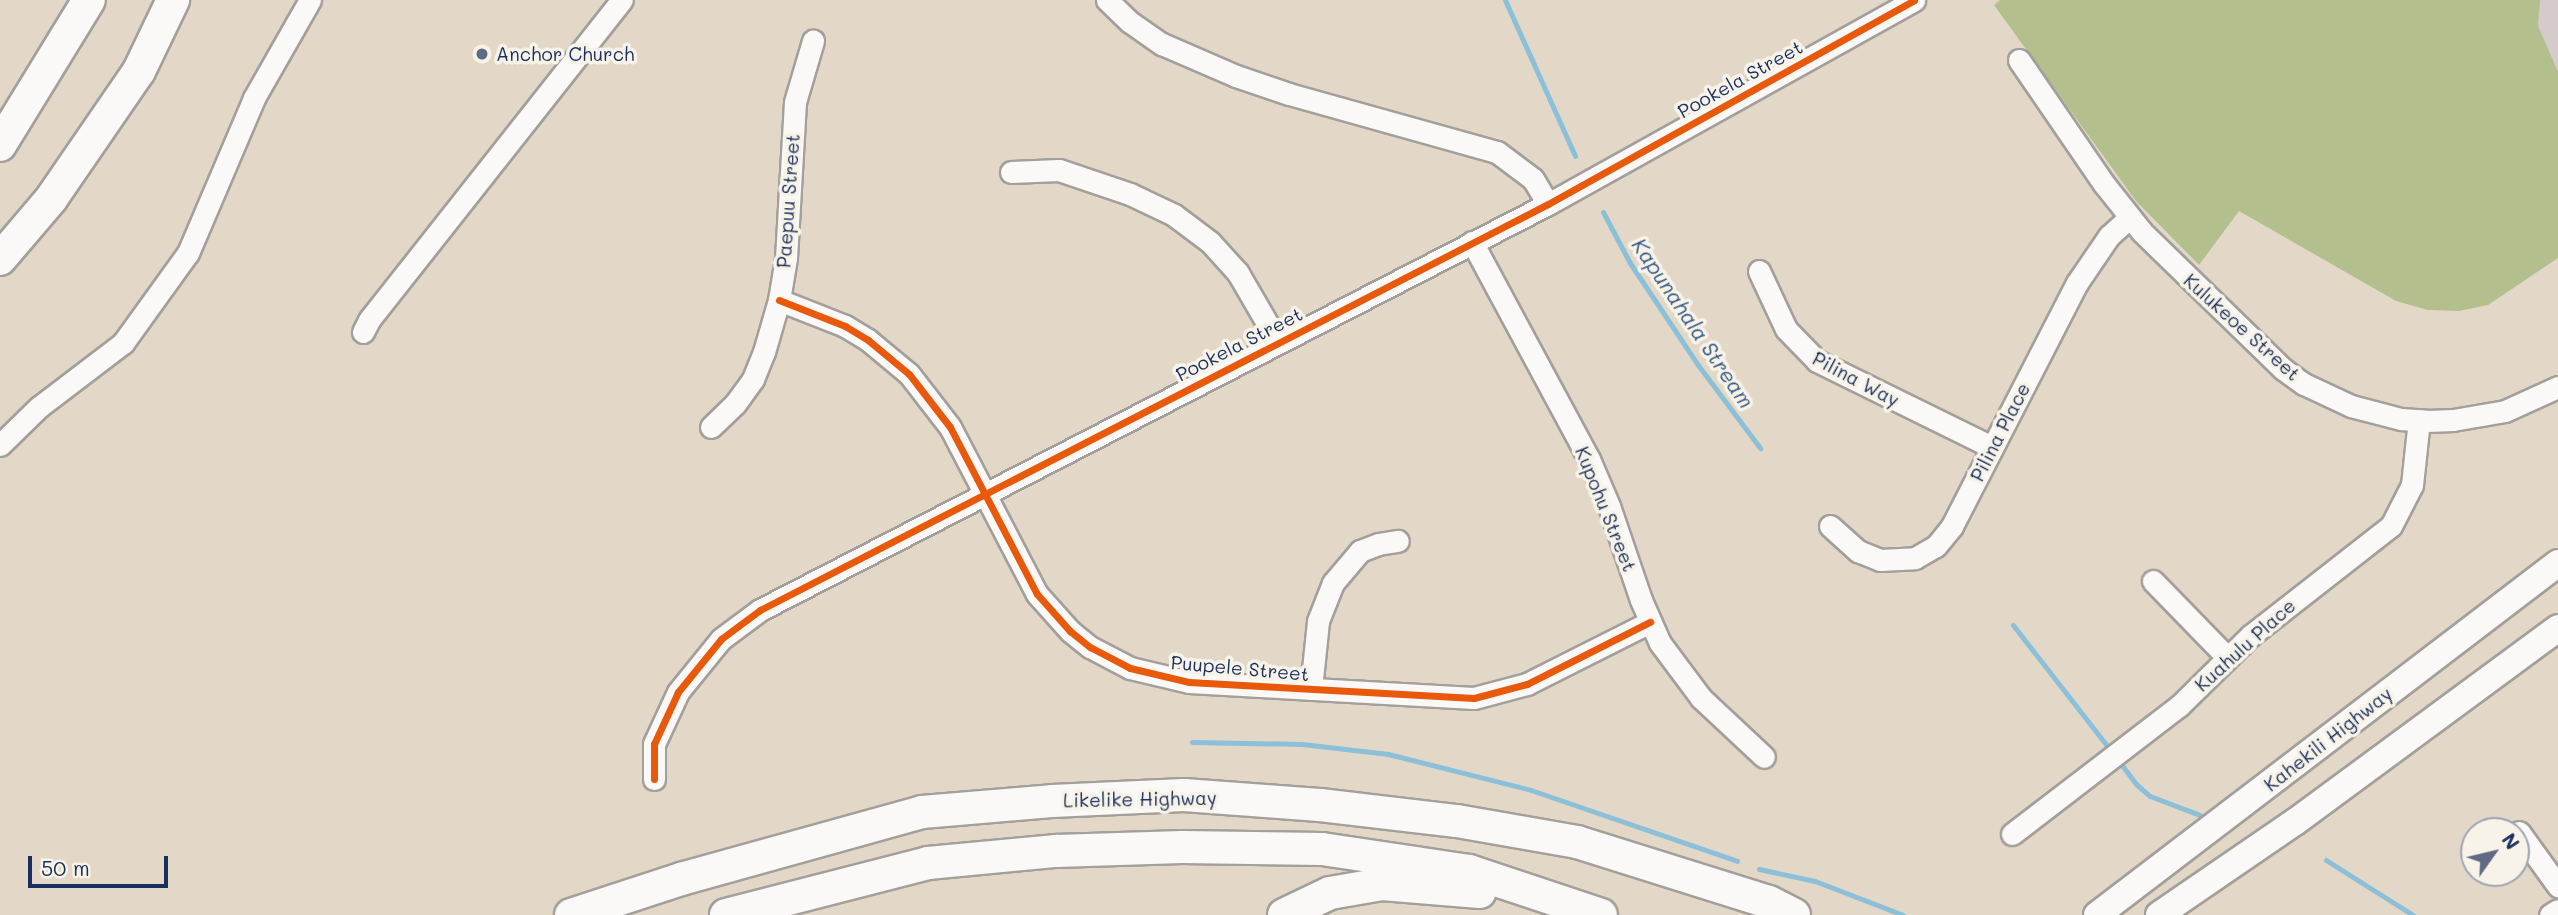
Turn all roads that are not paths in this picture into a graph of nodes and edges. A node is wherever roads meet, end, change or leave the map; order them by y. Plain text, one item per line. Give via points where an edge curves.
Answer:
1 (89, 0) edge
2 (173, 0) edge
3 (310, 0) edge
4 (622, 0) edge
5 (1107, 0) edge
6 (1914, 0) edge
7 (813, 41) dead end
8 (2018, 60) dead end
9 (0, 145) edge
10 (1011, 172) dead end
11 (51, 199) junction
12 (1548, 204) junction
13 (2130, 217) junction
14 (1472, 242) junction
15 (0, 259) edge
16 (1759, 271) dead end
17 (0, 272) edge
18 (779, 300) junction
19 (363, 332) dead end
20 (1278, 342) junction
21 (2558, 387) edge
22 (2419, 420) junction
23 (711, 427) dead end
24 (0, 444) edge
25 (1992, 447) junction
26 (984, 494) junction
27 (1830, 527) dead end
28 (1398, 541) dead end
29 (2558, 563) edge
30 (2153, 581) dead end
31 (1650, 622) junction
32 (2558, 628) edge
33 (2228, 658) junction
34 (1311, 689) junction
35 (1764, 757) dead end
36 (654, 779) dead end
37 (2012, 834) dead end
38 (2530, 848) edge
39 (2558, 886) edge
40 (1550, 899) junction
41 (2558, 910) edge
42 (571, 915) edge
43 (726, 915) edge
44 (1284, 915) edge
45 (1601, 915) edge
46 (1794, 915) edge
47 (2096, 915) edge
48 (2159, 915) edge
49 (2550, 915) edge

1 - 9 highway
2 - 11 highway via 139,71
3 - 24 street via 254,98 188,253 123,343 39,407
4 - 19 street
5 - 12 street via 1162,44 1236,76 1497,152 1533,179
6 - 12 street, Pookela Street
7 - 18 street, Paepuu Street via 795,102 786,258
8 - 13 street, Kulukeoe Street
10 - 20 street via 1059,170 1130,194 1174,215 1210,242 1238,272
11 - 15 highway
11 - 17 highway
12 - 14 street, Pookela Street
13 - 22 street, Kulukeoe Street via 2162,254 2293,376 2351,406
13 - 25 street, Pilina Place via 2109,236 2077,282
14 - 20 street, Pookela Street
14 - 31 street, Kupohu Street via 1589,459
16 - 25 street, Pilina Way via 1786,329 1817,361
18 - 23 street, Paepuu Street via 753,379
18 - 26 street, Puupele Street via 845,326 908,374 944,418
20 - 26 street, Pookela Street
21 - 22 street, Kulukeoe Street via 2505,411 2453,420
22 - 33 street, Kuahulu Place via 2412,485 2391,526
25 - 27 street, Pilina Place via 1952,526 1926,553 1903,561 1880,560 1849,545
26 - 34 street, Puupele Street via 1037,594 1052,614 1090,647 1130,668 1169,679
26 - 36 street, Pookela Street via 771,604 721,639 690,673 667,711 654,744
28 - 34 street via 1360,551 1333,583 1318,621
29 - 47 main road, Kahekili Highway
30 - 33 street
31 - 34 street, Puupele Street via 1528,684 1491,696 1458,699
31 - 35 street, Kupohu Street via 1686,681
32 - 48 main road via 2295,822
33 - 37 street, Kuahulu Place via 2179,706
38 - 39 street
40 - 43 highway via 1469,871 1322,849 1182,847 1056,851 928,863
40 - 44 highway via 1382,884 1330,893
40 - 45 highway
41 - 49 street
42 - 46 highway, Likelike Highway via 694,875 922,812 1184,795 1320,804 1577,842 1769,902

